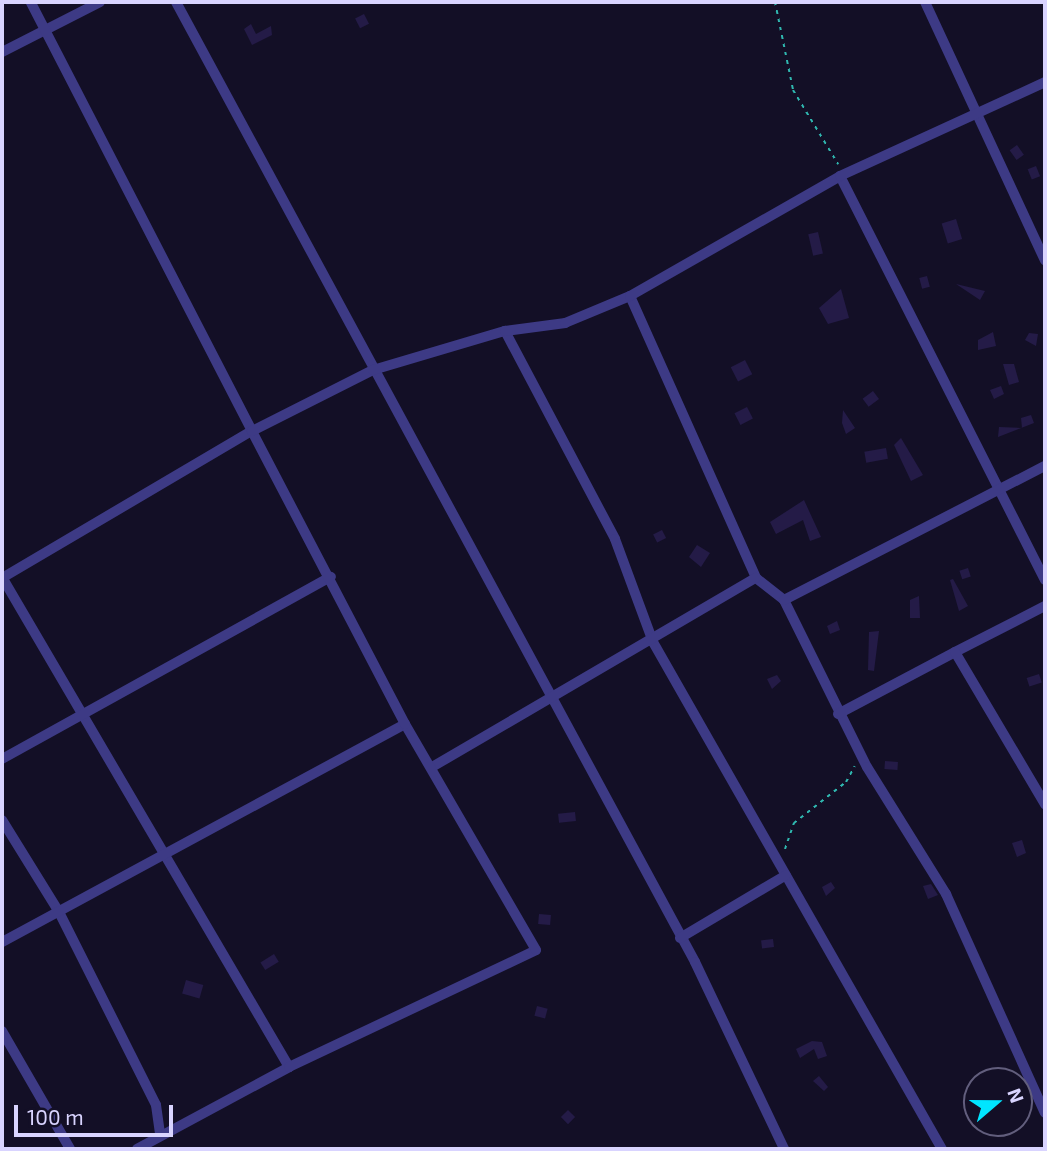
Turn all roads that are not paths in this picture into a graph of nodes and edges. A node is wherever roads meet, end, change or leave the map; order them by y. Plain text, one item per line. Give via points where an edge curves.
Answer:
1 (31, 2) edge
2 (100, 2) edge
3 (176, 2) edge
4 (925, 2) edge
5 (46, 30) junction
6 (2, 52) edge
7 (1045, 82) edge
8 (972, 112) junction
9 (840, 176) junction
10 (1045, 261) edge
11 (630, 296) junction
12 (505, 331) junction
13 (373, 370) junction
14 (252, 431) junction
15 (1045, 466) edge
16 (999, 490) junction
17 (2, 578) edge
18 (331, 578) junction
19 (756, 578) junction
20 (1045, 580) edge
21 (784, 600) junction
22 (1045, 606) edge
23 (653, 642) junction
24 (955, 652) junction
25 (548, 697) junction
26 (838, 714) junction
27 (82, 715) junction
28 (405, 723) junction
29 (2, 758) edge
30 (432, 767) junction
31 (1045, 804) edge
32 (2, 820) edge
33 (164, 853) junction
34 (786, 875) junction
35 (59, 912) junction
36 (680, 938) junction
37 (2, 942) edge
38 (2, 1031) edge
39 (289, 1067) junction
40 (1045, 1113) edge
41 (160, 1135) junction
42 (70, 1149) edge
43 (137, 1149) edge
44 (784, 1149) edge
45 (942, 1149) edge

1 - 5 street
2 - 5 street
3 - 13 street
4 - 8 street
5 - 6 street
5 - 14 street
7 - 8 street
8 - 9 street
8 - 10 street
9 - 11 street
9 - 16 street
11 - 12 street via 565,323
11 - 19 street
12 - 13 street
12 - 23 street via 615,540
13 - 14 street
13 - 25 street
14 - 17 street
14 - 18 street
15 - 16 street
16 - 20 street
16 - 21 street
17 - 27 street
18 - 27 street
18 - 28 street
19 - 21 street
19 - 23 street
21 - 26 street
22 - 24 street
23 - 25 street
23 - 34 street
24 - 26 street
24 - 31 street
25 - 30 street
25 - 36 street
26 - 40 street via 946,894
27 - 29 street
27 - 33 street
28 - 30 street
28 - 33 street
30 - 39 street via 536,950
32 - 35 street
33 - 35 street
33 - 39 street
34 - 36 street
34 - 45 street
35 - 37 street
35 - 41 street via 156,1105
36 - 44 street
38 - 42 street
39 - 41 street
41 - 43 street

